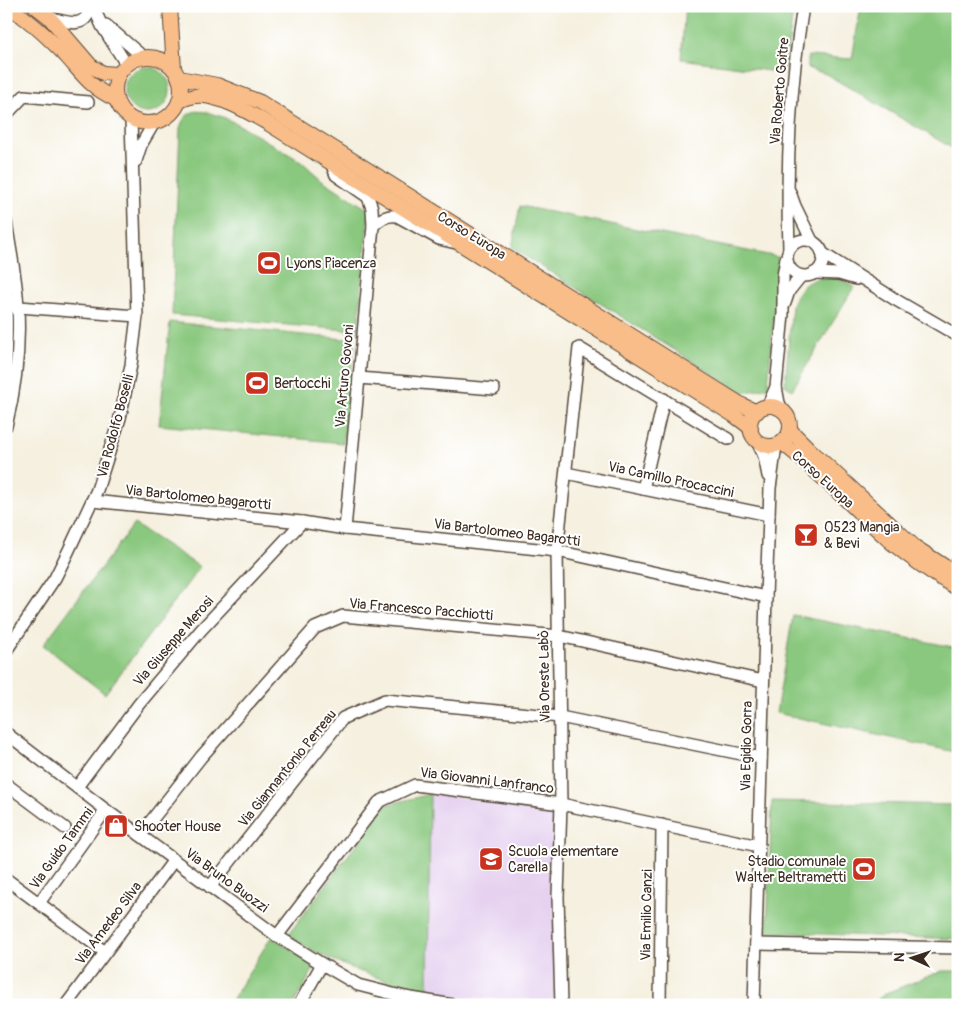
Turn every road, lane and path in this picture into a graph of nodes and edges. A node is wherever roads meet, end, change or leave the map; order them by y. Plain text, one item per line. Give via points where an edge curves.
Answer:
1 (7, 6) edge
2 (35, 6) edge
3 (803, 6) edge
4 (170, 7) edge
5 (94, 10) edge
6 (49, 17) junction
7 (148, 57) junction
8 (122, 69) junction
9 (176, 73) junction
10 (115, 99) junction
11 (179, 101) junction
12 (88, 102) dead end
13 (6, 114) edge
14 (130, 119) junction
15 (154, 123) junction
16 (331, 163) junction
17 (133, 177) junction
18 (787, 178) junction
19 (6, 222) edge
20 (373, 226) junction
21 (812, 241) junction
22 (458, 243) junction
23 (822, 252) junction
24 (788, 254) junction
25 (814, 274) junction
26 (800, 276) junction
27 (868, 283) junction
28 (12, 307) edge
29 (782, 314) junction
30 (137, 316) junction
31 (958, 336) edge
32 (359, 378) junction
33 (776, 387) junction
34 (494, 389) dead end
35 (664, 399) junction
36 (9, 406) edge
37 (762, 409) junction
38 (783, 411) junction
39 (6, 426) edge
40 (790, 430) junction
41 (754, 435) junction
42 (728, 439) dead end
43 (779, 444) junction
44 (566, 473) junction
45 (770, 488) junction
46 (643, 489) junction
47 (92, 501) junction
48 (769, 515) junction
49 (302, 522) junction
50 (345, 529) junction
51 (558, 551) junction
52 (956, 569) edge
53 (958, 589) edge
54 (766, 598) junction
55 (11, 635) edge
56 (559, 636) junction
57 (6, 651) edge
58 (763, 680) junction
59 (560, 716) junction
60 (6, 733) edge
61 (761, 758) junction
62 (6, 784) edge
63 (77, 787) junction
64 (561, 804) junction
65 (106, 810) junction
66 (662, 825) junction
67 (65, 828) dead end
68 (140, 835) junction
69 (760, 846) junction
70 (174, 860) junction
71 (6, 879) edge
72 (210, 887) junction
73 (39, 904) junction
74 (277, 936) junction
75 (756, 944) junction
76 (958, 948) edge
77 (105, 952) junction
78 (322, 964) junction
79 (66, 1005) edge
80 (299, 1005) edge
81 (453, 1005) edge
82 (561, 1005) edge
83 (660, 1005) edge
84 (754, 1005) edge

1 - 10 main road via 46,35 90,84
2 - 6 main road
3 - 18 street, Via Roberto Goitre via 793,80
4 - 7 main road via 167,36 161,49
4 - 9 main road
5 - 6 street via 77,23
5 - 7 street via 118,36
5 - 8 street
6 - 8 main road via 91,66 103,73
7 - 8 main road
7 - 9 main road via 162,59
8 - 10 main road via 114,90
9 - 11 main road via 181,86
9 - 37 main road, Corso Europa via 260,102 742,405
10 - 14 main road
11 - 15 main road, Via Rodolfo Boselli via 169,115
11 - 16 main road, Corso Europa via 203,96 232,105
12 - 13 street via 24,96
14 - 15 main road
14 - 17 street, Via Rodolfo Boselli
15 - 17 street, Via Rodolfo Boselli via 140,145
16 - 20 street, Via Arturo Govoni via 336,175 368,197
16 - 22 main road, Corso Europa
17 - 30 street, Via Rodolfo Boselli
18 - 21 street, Via Roberto Goitre via 795,206
18 - 24 street, Via Roberto Goitre
19 - 28 street
20 - 22 street via 387,216 397,216 439,240
20 - 32 street, Via Arturo Govoni
21 - 23 street
21 - 24 street via 797,242
22 - 41 main road, Corso Europa via 735,416
23 - 25 street via 822,264
23 - 27 street
24 - 26 street via 790,270
24 - 29 street, Via Roberto Goitre via 783,276
25 - 26 street
25 - 27 street via 839,274
26 - 29 street, Via Roberto Goitre via 789,291
27 - 31 street
28 - 30 street
28 - 36 street via 18,352 14,394
29 - 33 street, Via Roberto Goitre
30 - 47 street, Via Rodolfo Boselli via 120,418
32 - 34 street
32 - 50 street, Via Arturo Govoni
33 - 37 street, Via Roberto Goitre
33 - 38 street, Via Roberto Goitre
35 - 42 street
35 - 44 street, Via Oreste Labò via 579,348
35 - 46 street
36 - 39 street
37 - 38 main road, Corso Europa via 775,407
37 - 41 main road via 753,416
38 - 40 main road, Corso Europa via 789,419
40 - 43 main road, Corso Europa
40 - 52 main road, Corso Europa via 916,547
41 - 43 main road, Corso Europa via 766,446
41 - 45 street, Via Egidio Gorra via 766,464
43 - 45 street, Via Egidio Gorra
43 - 53 main road, Corso Europa via 801,458 894,544
44 - 46 street, Via Camillo Procaccini
44 - 51 street, Via Oreste Labò
45 - 48 street, Via Egidio Gorra
46 - 48 street, Via Camillo Procaccini
47 - 49 street, Via Bartolomeo bagarotti
47 - 55 street, Via Rodolfo Boselli via 55,578
48 - 54 street, Via Egidio Gorra
49 - 50 street, Via Bartolomeo Bagarotti
49 - 63 street, Via Giuseppe Merosi via 201,630 139,704
50 - 51 street, Via Bartolomeo Bagarotti
51 - 54 street, Via Bartolomeo Bagarotti
51 - 56 street, Via Oreste Labò
54 - 58 street, Via Egidio Gorra
55 - 57 street, Via Rodolfo Boselli
56 - 58 street, Via Francesco Pacchiotti
56 - 59 street, Via Oreste Labò
56 - 68 street, Via Francesco Pacchiotti via 343,616 315,628 200,757
58 - 61 street, Via Egidio Gorra
59 - 61 street, Via Giannantonio Perreau
59 - 64 street, Via Oreste Labò
59 - 72 street, Via Giannantonio Perreau via 385,700 343,718
60 - 63 street, Via Bruno Buozzi
61 - 69 street, Via Egidio Gorra
62 - 67 street
63 - 65 street, Via Bruno Buozzi
64 - 66 street, Via Giovanni Lanfranco
64 - 74 street, Via Giovanni Lanfranco via 415,785 379,802
64 - 82 street, Via Oreste Labò via 558,897
65 - 68 street, Via Bruno Buozzi
65 - 73 street, Via Guido Tammi
66 - 69 street, Via Giovanni Lanfranco
66 - 83 street, Via Emilio Canzi
68 - 70 street, Via Bruno Buozzi
69 - 75 street, Via Egidio Gorra
70 - 72 street, Via Bruno Buozzi
70 - 77 street, Via Amedeo Silva
71 - 73 street
72 - 74 street, Via Bruno Buozzi
73 - 77 street
74 - 78 street, Via Bruno Buozzi
75 - 76 street
75 - 84 street, Via Egidio Gorra
77 - 79 street, Via Amedeo Silva
78 - 80 street
78 - 81 street, Via Bruno Buozzi via 358,985

